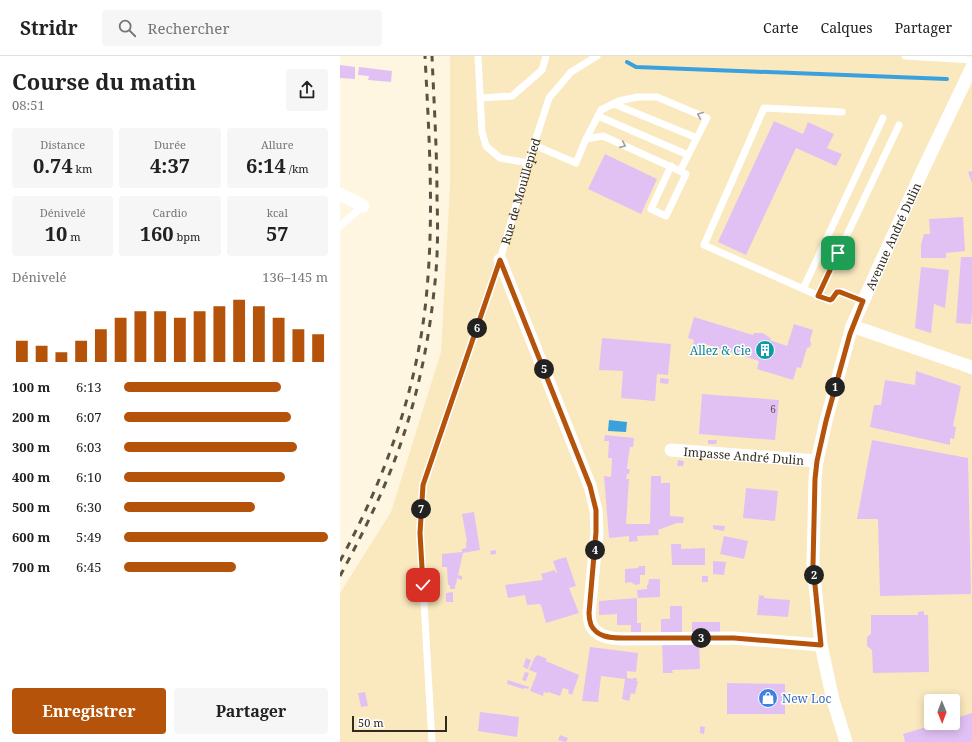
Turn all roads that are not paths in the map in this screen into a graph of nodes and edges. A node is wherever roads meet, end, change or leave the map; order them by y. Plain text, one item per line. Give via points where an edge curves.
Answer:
1 (478, 56) edge
2 (546, 56) edge
3 (597, 56) edge
4 (905, 56) edge
5 (972, 60) edge
6 (970, 71) edge
7 (480, 98) junction
8 (614, 104) junction
9 (842, 112) dead end
10 (598, 116) junction
11 (884, 118) dead end
12 (898, 125) dead end
13 (697, 138) junction
14 (586, 139) junction
15 (534, 145) junction
16 (688, 155) junction
17 (528, 163) junction
18 (671, 166) junction
19 (680, 171) junction
20 (340, 194) edge
21 (363, 206) joint
22 (340, 226) edge
23 (500, 260) junction
24 (803, 289) junction
25 (818, 296) junction
26 (863, 301) junction
27 (852, 326) junction
28 (972, 368) edge
29 (671, 450) dead end
30 (817, 461) junction
31 (821, 645) junction
32 (432, 742) edge
33 (846, 742) edge

1 - 7 lane
2 - 7 lane via 542,70 512,96
3 - 15 lane, Rue de Mouillepied via 571,72 549,98
4 - 5 lane
6 - 26 street, Avenue André Dulin
7 - 17 lane via 482,132 486,146 500,158
8 - 10 lane via 601,110
8 - 13 lane
13 -> 8 lane via 707,118 657,97 637,97
9 - 24 lane via 764,108 704,244
10 - 14 lane
10 - 16 lane
11 - 24 lane
12 - 25 lane
13 - 16 lane
14 - 15 lane via 576,163
14 -> 18 lane via 603,136
15 - 17 lane, Rue de Mouillepied
16 - 19 lane
17 - 23 lane, Rue de Mouillepied
18 - 19 lane
18 - 19 lane via 651,209 666,216 686,174
20 - 21 street
21 - 22 lane
23 - 31 street, Rue de Mouillepied via 590,486 596,510 589,613 591,625 598,633 608,638 734,638
23 - 32 lane via 423,485 420,533
24 - 25 lane
25 - 26 lane via 830,300 840,292
26 - 27 street, Avenue André Dulin
27 - 28 street
27 - 30 street, Avenue André Dulin
29 - 30 street, Impasse André Dulin
30 - 31 street, Avenue André Dulin via 813,565
31 - 33 street, Avenue André Dulin via 833,700

